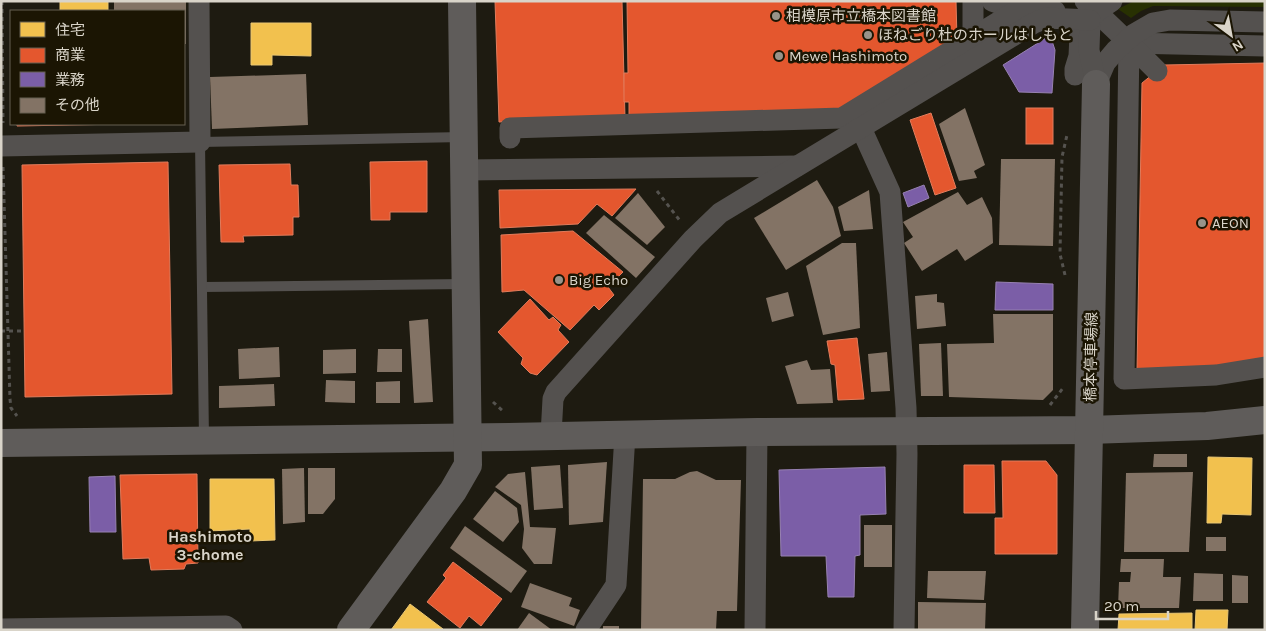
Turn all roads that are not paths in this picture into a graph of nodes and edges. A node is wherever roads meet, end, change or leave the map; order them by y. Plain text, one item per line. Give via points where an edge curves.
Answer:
1 (199, 1) edge
2 (462, 1) edge
3 (973, 1) edge
4 (992, 1) edge
5 (1092, 8) edge
6 (1018, 10) junction
7 (1265, 22) edge
8 (973, 37) junction
9 (1129, 43) junction
10 (1265, 46) edge
11 (1157, 71) dead end
12 (1104, 77) junction
13 (861, 128) junction
14 (465, 137) junction
15 (510, 138) dead end
16 (200, 142) junction
17 (2, 146) edge
18 (798, 166) junction
19 (465, 170) junction
20 (467, 284) junction
21 (202, 287) junction
22 (1265, 367) edge
23 (1265, 420) edge
24 (1089, 430) junction
25 (757, 432) junction
26 (906, 432) junction
27 (625, 434) junction
28 (551, 435) junction
29 (469, 436) junction
30 (204, 440) junction
31 (1, 443) edge
32 (1, 629) edge
33 (232, 630) edge
34 (351, 630) edge
35 (586, 630) edge
36 (755, 630) edge
37 (904, 630) edge
38 (1086, 630) edge

1 - 16 street
2 - 14 street
3 - 8 street
4 - 6 street
5 - 6 street
5 - 9 street
5 - 12 street via 1089,50
5 - 13 street via 1041,19
6 - 8 street
7 - 12 street via 1170,20 1153,23 1116,50 1105,63
8 - 15 street via 842,118 510,128
9 - 10 street via 1190,52
9 - 11 street
9 - 12 street
12 - 22 street via 1120,214 1119,287 1124,379 1136,383
12 - 24 street, 橋本停車場線
13 - 18 street
13 - 26 street via 890,192
14 - 16 lane
14 - 19 street
16 - 17 street
16 - 21 lane
18 - 19 street
18 - 28 street via 720,214 693,239 556,392 552,399
19 - 20 street
20 - 21 lane
20 - 29 street
21 - 30 lane
23 - 24 street via 1207,426
24 - 26 street
24 - 38 street, 橋本停車場線
25 - 26 street
25 - 27 street
25 - 36 street
26 - 37 street
27 - 28 street
27 - 35 street via 616,585
28 - 29 street
29 - 30 street
29 - 34 street via 468,465 454,491
30 - 31 street
32 - 33 street via 226,626

